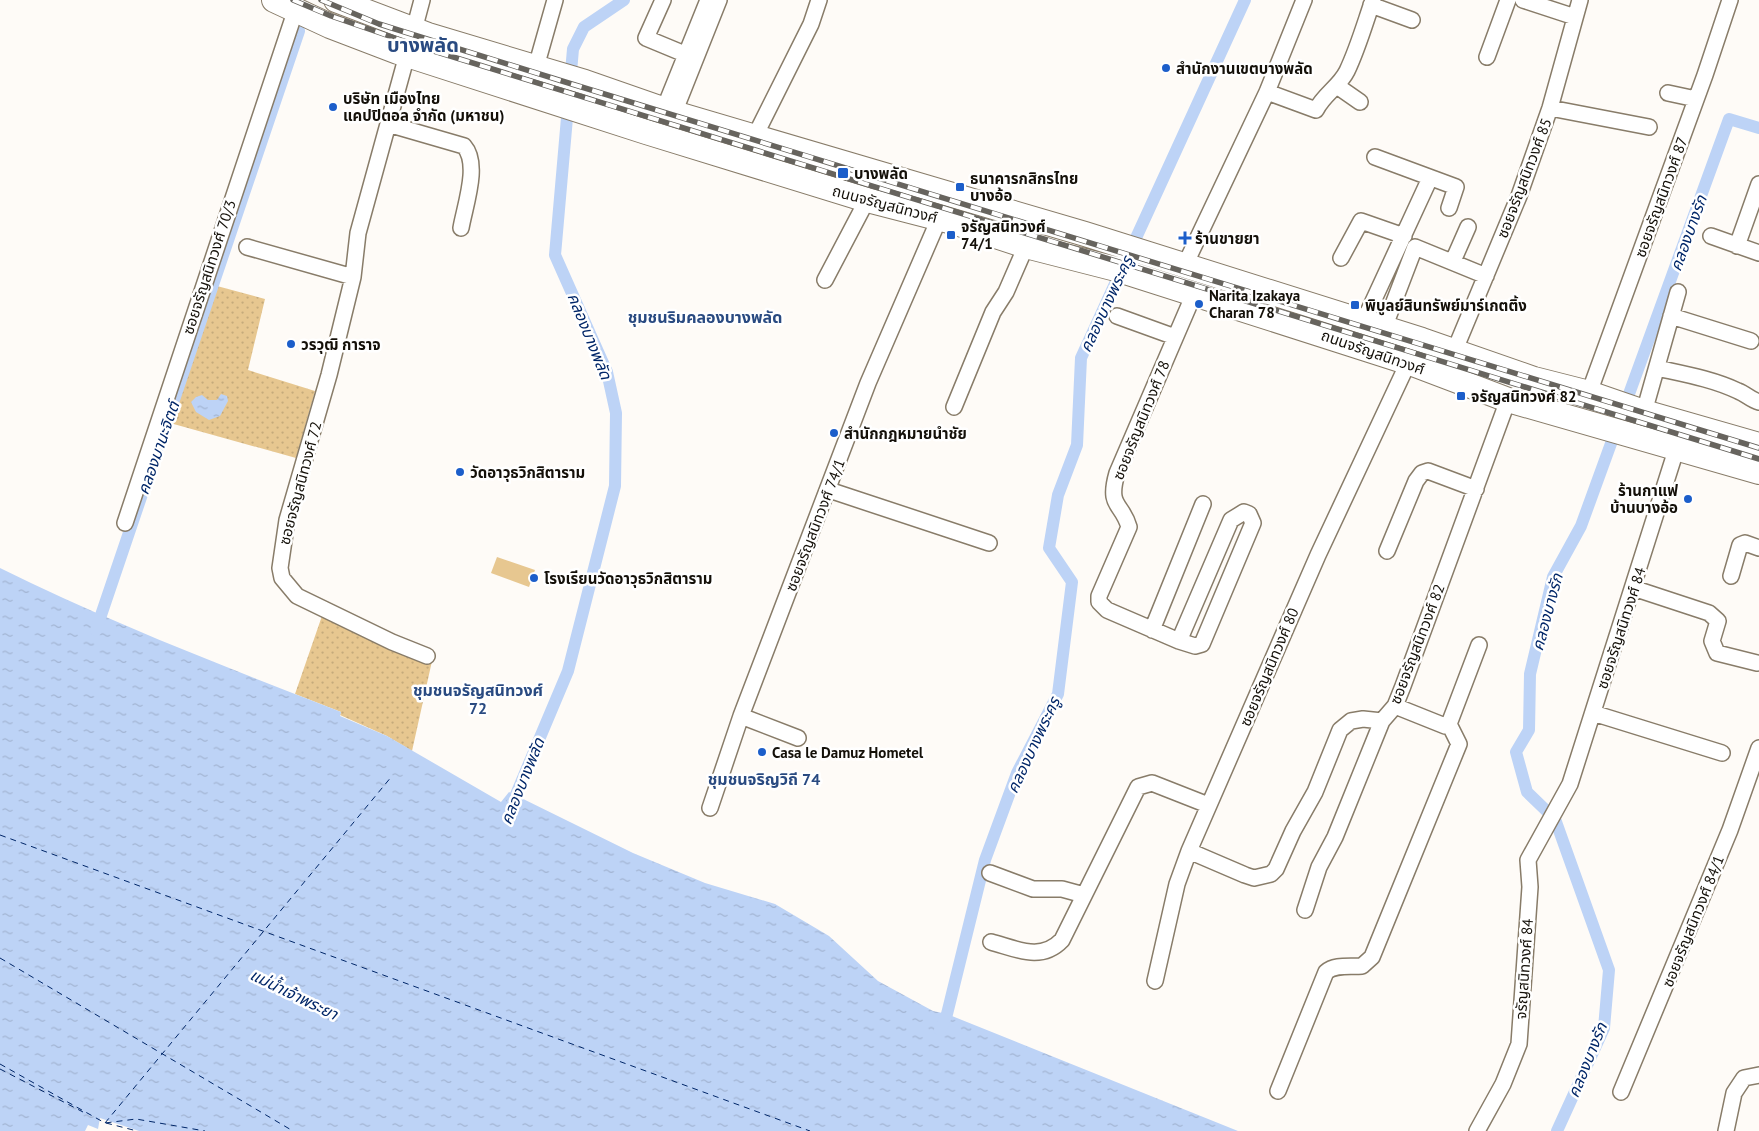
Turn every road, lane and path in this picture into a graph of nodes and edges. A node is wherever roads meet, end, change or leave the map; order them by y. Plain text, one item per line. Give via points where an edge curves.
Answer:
1 (274, 0) edge
2 (336, 0) edge
3 (422, 0) edge
4 (555, 0) edge
5 (663, 0) edge
6 (708, 0) edge
7 (719, 0) edge
8 (819, 0) edge
9 (1304, 0) edge
10 (1508, 0) edge
11 (1523, 0) edge
12 (1580, 0) edge
13 (1730, 0) edge
14 (1372, 3) edge
15 (295, 12) junction
16 (1575, 18) junction
17 (1412, 20) dead end
18 (414, 30) junction
19 (687, 54) junction
20 (411, 56) junction
21 (1487, 57) dead end
22 (547, 70) junction
23 (1337, 86) junction
24 (1267, 92) junction
25 (1668, 93) dead end
26 (1696, 99) junction
27 (1360, 102) dead end
28 (1550, 108) junction
29 (669, 111) junction
30 (392, 125) junction
31 (1649, 127) dead end
32 (754, 138) junction
33 (800, 152) junction
34 (1375, 157) dead end
35 (792, 177) junction
36 (1430, 178) junction
37 (1759, 184) edge
38 (867, 200) junction
39 (1449, 208) dead end
40 (939, 219) junction
41 (1468, 227) dead end
42 (461, 228) dead end
43 (1404, 236) junction
44 (1711, 236) dead end
45 (1026, 246) junction
46 (1738, 246) junction
47 (247, 247) dead end
48 (1759, 253) edge
49 (1341, 258) dead end
50 (1453, 261) junction
51 (1185, 265) junction
52 (1486, 276) junction
53 (353, 277) junction
54 (825, 280) dead end
55 (1678, 292) dead end
56 (1194, 294) junction
57 (1117, 316) dead end
58 (1671, 316) junction
59 (1374, 325) junction
60 (1175, 337) junction
61 (1751, 341) dead end
62 (1454, 352) junction
63 (1408, 363) junction
64 (1657, 368) junction
65 (1590, 393) junction
66 (1508, 400) junction
67 (1759, 402) edge
68 (954, 407) dead end
69 (1644, 412) junction
70 (1759, 445) edge
71 (1677, 447) junction
72 (1759, 472) edge
73 (1476, 489) junction
74 (829, 490) junction
75 (1203, 504) dead end
76 (125, 523) dead end
77 (989, 543) dead end
78 (1759, 548) edge
79 (1387, 551) dead end
80 (1731, 576) dead end
81 (1633, 588) junction
82 (1152, 630) junction
83 (1178, 641) junction
84 (1479, 645) dead end
85 (427, 656) dead end
86 (1757, 663) dead end
87 (1395, 706) junction
88 (1593, 713) junction
89 (741, 716) junction
90 (1382, 722) junction
91 (1449, 724) junction
92 (798, 738) dead end
93 (1759, 748) edge
94 (1722, 753) dead end
95 (1208, 805) junction
96 (1558, 806) joint
97 (710, 808) dead end
98 (1189, 851) junction
99 (990, 873) dead end
100 (1084, 895) junction
101 (1305, 910) dead end
102 (991, 942) dead end
103 (1155, 981) dead end
104 (1759, 1075) edge
105 (1278, 1091) dead end
106 (1621, 1092) dead end
107 (1477, 1131) edge
108 (1726, 1131) edge

1 - 15 main road, ถนนจรัญสนิทวงศ์
2 - 18 main road, ถนนจรัญสนิทวงศ์
3 - 18 street
4 - 22 street
5 - 19 street via 646,38
6 - 19 street
7 - 29 street
8 - 32 street via 811,24
9 - 24 street
10 - 21 street
11 - 16 street
12 - 16 street, ซอยจรัญสนิทวงศ์ 85
13 - 26 street, ซอยจรัญสนิทวงศ์ 87
14 - 17 street
14 - 23 street via 1347,71
15 - 20 main road, ถนนจรัญสนิทวงศ์
15 - 76 street, ซอยจรัญสนิทวงศ์ 70/3
16 - 28 street, ซอยจรัญสนิทวงศ์ 85
18 - 22 main road, ถนนจรัญสนิทวงศ์
19 - 29 street
20 - 30 street, ซอยจรัญสนิทวงศ์ 72
20 - 35 main road, ถนนจรัญสนิทวงศ์
22 - 29 main road, ถนนจรัญสนิทวงศ์
23 - 24 street via 1324,96 1316,110
23 - 27 street
24 - 51 street
25 - 26 street
26 - 65 street, ซอยจรัญสนิทวงศ์ 87
28 - 31 street
28 - 52 street, ซอยจรัญสนิทวงศ์ 85
29 - 32 main road, ถนนจรัญสนิทวงศ์
30 - 42 street via 464,146 469,152 472,170
30 - 53 street, ซอยจรัญสนิทวงศ์ 72 via 358,233
32 - 33 main road, ถนนจรัญสนิทวงศ์
33 - 35 main road
33 - 51 main road, ถนนจรัญสนิทวงศ์
34 - 36 street
35 - 38 main road, ถนนจรัญสนิทวงศ์
36 - 39 street via 1456,187
36 - 43 street
37 - 46 street
38 - 40 main road, ถนนจรัญสนิทวงศ์
38 - 54 street
40 - 45 main road, ถนนจรัญสนิทวงศ์
40 - 74 street, ซอยจรัญสนิทวงศ์ 74/1 via 881,352
41 - 50 street
43 - 49 street via 1361,221
43 - 59 street
44 - 46 street
45 - 56 main road, ถนนจรัญสนิทวงศ์
45 - 68 street via 1006,292 993,312
46 - 48 street
47 - 53 street
50 - 52 street
50 - 59 street via 1415,247
51 - 59 main road, ถนนจรัญสนิทวงศ์
52 - 62 street, ซอยจรัญสนิทวงศ์ 85
53 - 85 street, ซอยจรัญสนิทวงศ์ 72 via 329,375 287,520 281,553 282,578 297,596
55 - 58 street
56 - 60 street, ซอยจรัญสนิทวงศ์ 78
56 - 63 main road, ถนนจรัญสนิทวงศ์
57 - 60 street
58 - 61 street
58 - 64 street
59 - 62 main road, ถนนจรัญสนิทวงศ์
60 - 82 street, ซอยจรัญสนิทวงศ์ 78 via 1115,481 1114,500 1129,527 1099,596 1107,610
62 - 65 main road, ถนนจรัญสนิทวงศ์ via 1534,379
63 - 66 main road, ถนนจรัญสนิทวงศ์
63 - 95 street, ซอยจรัญสนิทวงศ์ 80 via 1318,555
64 - 67 street via 1740,391
64 - 69 street
65 - 69 main road, ถนนจรัญสนิทวงศ์
66 - 71 main road, ถนนจรัญสนิทวงศ์
66 - 73 street, ซอยจรัญสนิทวงศ์ 82
69 - 70 main road, ถนนจรัญสนิทวงศ์
71 - 72 main road, ถนนจรัญสนิทวงศ์
71 - 81 street, ซอยจรัญสนิทวงศ์ 84
73 - 79 street via 1428,471 1422,473
73 - 87 street, ซอยจรัญสนิทวงศ์ 82
74 - 77 street
74 - 89 street, ซอยจรัญสนิทวงศ์ 74/1
75 - 82 street
78 - 80 street via 1745,543 1740,545
81 - 86 street via 1709,613 1718,621 1712,641 1717,653
81 - 88 street, ซอยจรัญสนิทวงศ์ 84
82 - 83 street, ซอยจรัญสนิทวงศ์ 78
83 - 83 street, ซอยจรัญสนิทวงศ์ 78 via 1195,646 1204,641 1252,523 1249,514 1244,512 1231,520
84 - 91 street
87 - 90 street, ซอยจรัญสนิทวงศ์ 82
87 - 91 street via 1437,724
88 - 94 street
88 - 96 street, ซอยจรัญสนิทวงศ์ 84 via 1570,784
89 - 92 street
89 - 97 street, ซอยจรัญสนิทวงศ์ 74/1
90 - 98 street via 1363,719 1340,730 1315,792 1271,874 1250,876
90 - 101 street, ซอยจรัญสนิทวงศ์ 82 via 1335,838 1319,867
91 - 105 street via 1459,744 1372,957 1362,966 1331,968 1326,972
93 - 106 street, ซอยจรัญสนิทวงศ์ 84/1 via 1730,830
95 - 98 street, ซอยจรัญสนิทวงศ์ 80
95 - 100 street via 1152,783 1138,787
96 - 107 street, จรัญสนิทวงศ์ 84 via 1528,860 1530,887 1520,1044
98 - 103 street, ซอยจรัญสนิทวงศ์ 80 via 1176,884
99 - 100 street via 1033,889 1062,889
100 - 102 street via 1062,940 1049,951 1034,953
104 - 108 street via 1744,1078 1734,1094

